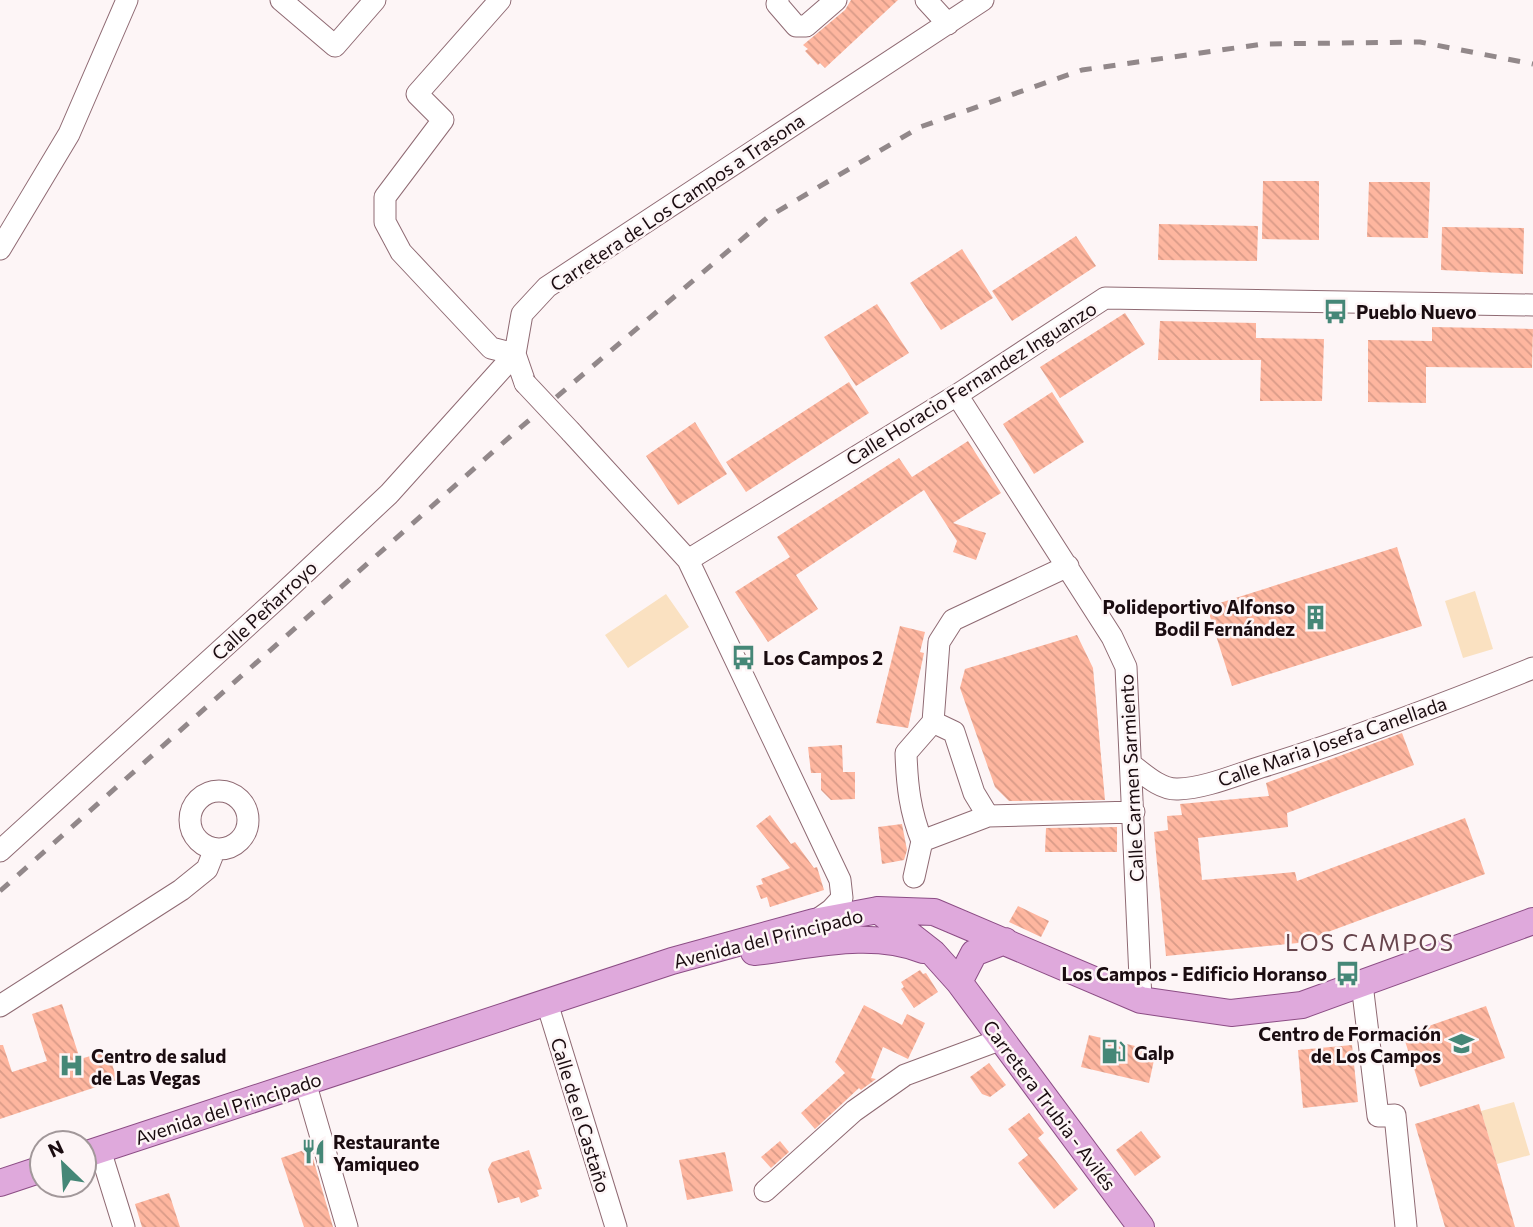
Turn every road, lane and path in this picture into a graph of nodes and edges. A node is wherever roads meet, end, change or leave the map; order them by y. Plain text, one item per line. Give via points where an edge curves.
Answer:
1 (127, 0) edge
2 (281, 0) edge
3 (375, 0) edge
4 (500, 0) edge
5 (778, 0) edge
6 (836, 0) edge
7 (926, 0) edge
8 (983, 0) edge
9 (948, 24) junction
10 (0, 249) edge
11 (1533, 305) edge
12 (514, 354) junction
13 (957, 395) junction
14 (688, 559) junction
15 (1068, 566) junction
16 (1533, 668) edge
17 (933, 722) junction
18 (1132, 765) junction
19 (1134, 812) junction
20 (988, 816) junction
21 (922, 841) junction
22 (215, 849) dead end
23 (0, 851) edge
24 (914, 877) dead end
25 (840, 880) junction
26 (878, 911) junction
27 (1533, 920) edge
28 (958, 921) junction
29 (814, 922) junction
30 (1005, 941) junction
31 (933, 953) junction
32 (672, 961) junction
33 (959, 982) junction
34 (1362, 984) junction
35 (1141, 1000) junction
36 (547, 1003) junction
37 (0, 1006) edge
38 (1002, 1039) junction
39 (305, 1082) junction
40 (98, 1151) edge
41 (98, 1167) edge
42 (28, 1174) edge
43 (0, 1183) edge
44 (765, 1191) dead end
45 (610, 1225) edge
46 (124, 1227) edge
47 (347, 1227) edge
48 (1141, 1227) edge
49 (1406, 1227) edge

1 - 10 street via 69,134
2 - 3 street via 335,46
4 - 12 street via 417,94 443,120 385,197 385,222 401,252 491,348
5 - 6 street via 796,26 806,26
7 - 9 street
8 - 9 street, Carretera de Los Campos a Trasona
9 - 12 street, Carretera de Los Campos a Trasona via 547,287 522,314
11 - 13 street, Calle Horacio Fernandez Inguanzo via 1105,298
12 - 14 street, bridge via 525,383
12 - 23 street, Calle Peñarroyo via 389,494
13 - 14 street, Calle Horacio Fernandez Inguanzo
13 - 15 street, Calle Carmen Sarmiento
14 - 25 street
15 - 17 street via 953,620 939,642
15 - 18 street, Calle Carmen Sarmiento via 1126,667
16 - 18 street, Calle Maria Josefa Canellada via 1291,758 1206,783 1177,790 1151,781
17 - 20 street via 954,732 974,793
17 - 21 street via 906,753 912,817
18 - 19 street, Calle Carmen Sarmiento
19 - 20 street
19 - 35 street, Calle Carmen Sarmiento
20 - 21 street
21 - 24 street
22 - 37 street via 207,869 181,890
25 - 26 street
25 - 29 street via 842,898
26 - 28 main road, Avenida del Principado via 934,912
26 - 29 main road, Avenida del Principado
26 - 31 main road, Carretera Trubia - Avilés
27 - 34 main road, Avenida del Principado
28 - 30 main road, Avenida del Principado
28 - 31 main road via 940,924 932,934
29 - 32 main road, Avenida del Principado
30 - 33 main road via 974,953
30 - 35 main road, Avenida del Principado
31 - 32 main road via 873,939
31 - 33 main road, Carretera Trubia - Avilés
32 - 36 main road, Avenida del Principado
33 - 38 main road, Carretera Trubia - Avilés
34 - 35 main road, Avenida del Principado via 1302,1005 1231,1013
34 - 49 street via 1378,1116 1395,1115
36 - 39 main road, Avenida del Principado
36 - 45 street, Calle de el Castaño
38 - 44 street via 905,1075 854,1111
38 - 48 main road, Carretera Trubia - Avilés
39 - 40 main road, Avenida del Principado
39 - 47 street
41 - 46 street
42 - 43 main road

